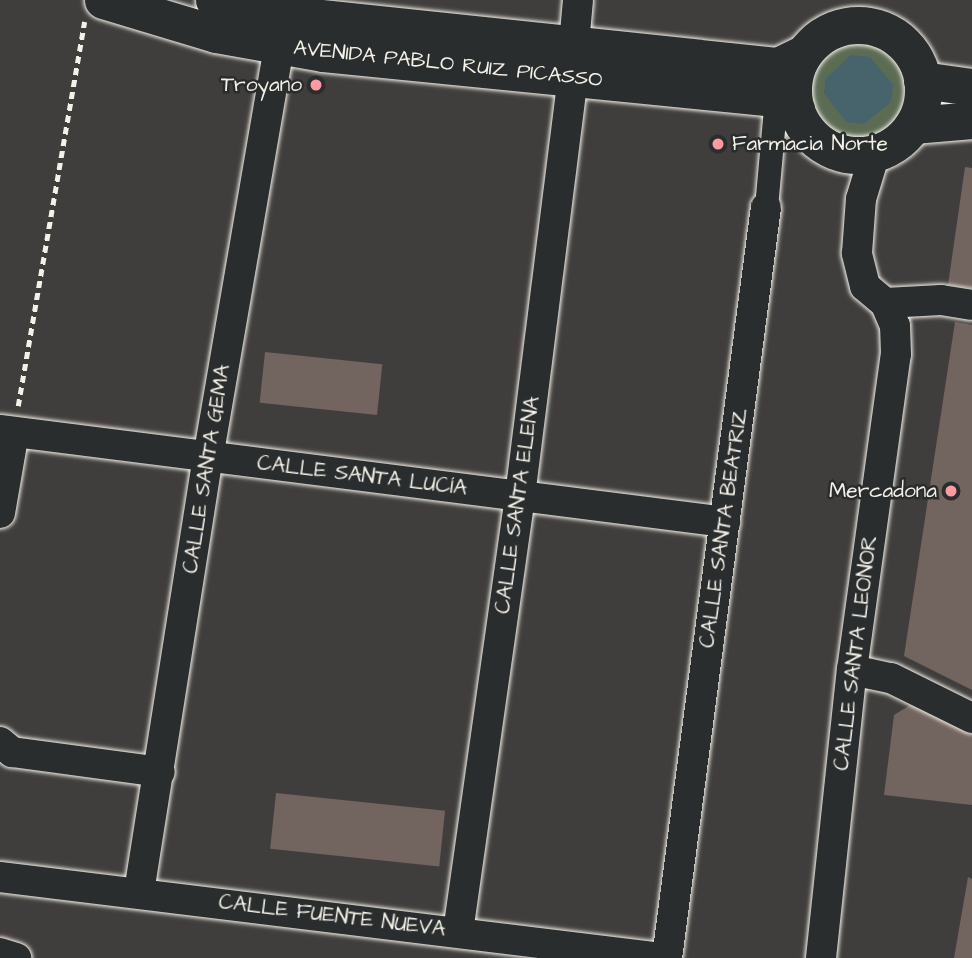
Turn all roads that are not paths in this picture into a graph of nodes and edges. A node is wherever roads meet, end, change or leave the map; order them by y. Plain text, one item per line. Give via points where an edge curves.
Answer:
1 (214, 0) edge
2 (578, 0) edge
3 (828, 0) edge
4 (94, 7) edge
5 (883, 15) edge
6 (276, 19) edge
7 (808, 48) junction
8 (574, 61) junction
9 (922, 80) junction
10 (972, 87) edge
11 (786, 104) junction
12 (972, 120) edge
13 (913, 125) junction
14 (875, 153) junction
15 (766, 207) joint
16 (885, 303) junction
17 (972, 305) edge
18 (7, 431) edge
19 (208, 458) junction
20 (520, 496) junction
21 (0, 513) edge
22 (725, 522) junction
23 (852, 670) junction
24 (972, 718) edge
25 (0, 741) edge
26 (160, 772) junction
27 (0, 877) edge
28 (139, 892) junction
29 (458, 932) junction
30 (0, 953) edge
31 (16, 958) edge
32 (665, 958) edge
33 (821, 958) edge

1 - 6 street, AVENIDA PABLO RUIZ PICASSO
2 - 8 street, CALLE SANTA ELENA
3 - 7 street
4 - 6 street, AVENIDA PABLO RUIZ PICASSO via 216,34
5 - 7 street via 841,26
5 - 9 street via 911,51
6 - 8 street, AVENIDA PABLO RUIZ PICASSO
6 - 19 street, CALLE SANTA GEMA
7 - 8 street, AVENIDA PABLO RUIZ PICASSO via 778,66
7 - 11 street
8 - 11 street, AVENIDA PABLO RUIZ PICASSO
8 - 20 street, CALLE SANTA ELENA
9 - 10 street
9 - 13 street via 922,103
11 - 14 street via 829,148 844,154
11 - 15 street, CALLE SANTA BEATRIZ
12 - 13 street
13 - 14 street via 902,138
14 - 16 street, CALLE SANTA LEONOR via 861,199 857,253 865,286
15 - 22 street, CALLE SANTA BEATRIZ
16 - 17 street via 941,300
16 - 23 street, CALLE SANTA LEONOR via 894,327 896,354
18 - 19 street, CALLE SANTA LUCÍA
18 - 21 street
19 - 20 street, CALLE SANTA LUCÍA
19 - 26 street, CALLE SANTA GEMA
20 - 22 street, CALLE SANTA LUCÍA
20 - 29 street, CALLE SANTA ELENA
22 - 32 street, CALLE SANTA BEATRIZ
23 - 24 street via 891,678
23 - 33 street, CALLE SANTA LEONOR
25 - 26 street via 12,752
26 - 28 street, CALLE SANTA GEMA
27 - 28 street, CALLE FUENTE NUEVA
28 - 29 street, CALLE FUENTE NUEVA
29 - 32 street, CALLE FUENTE NUEVA
30 - 31 street

